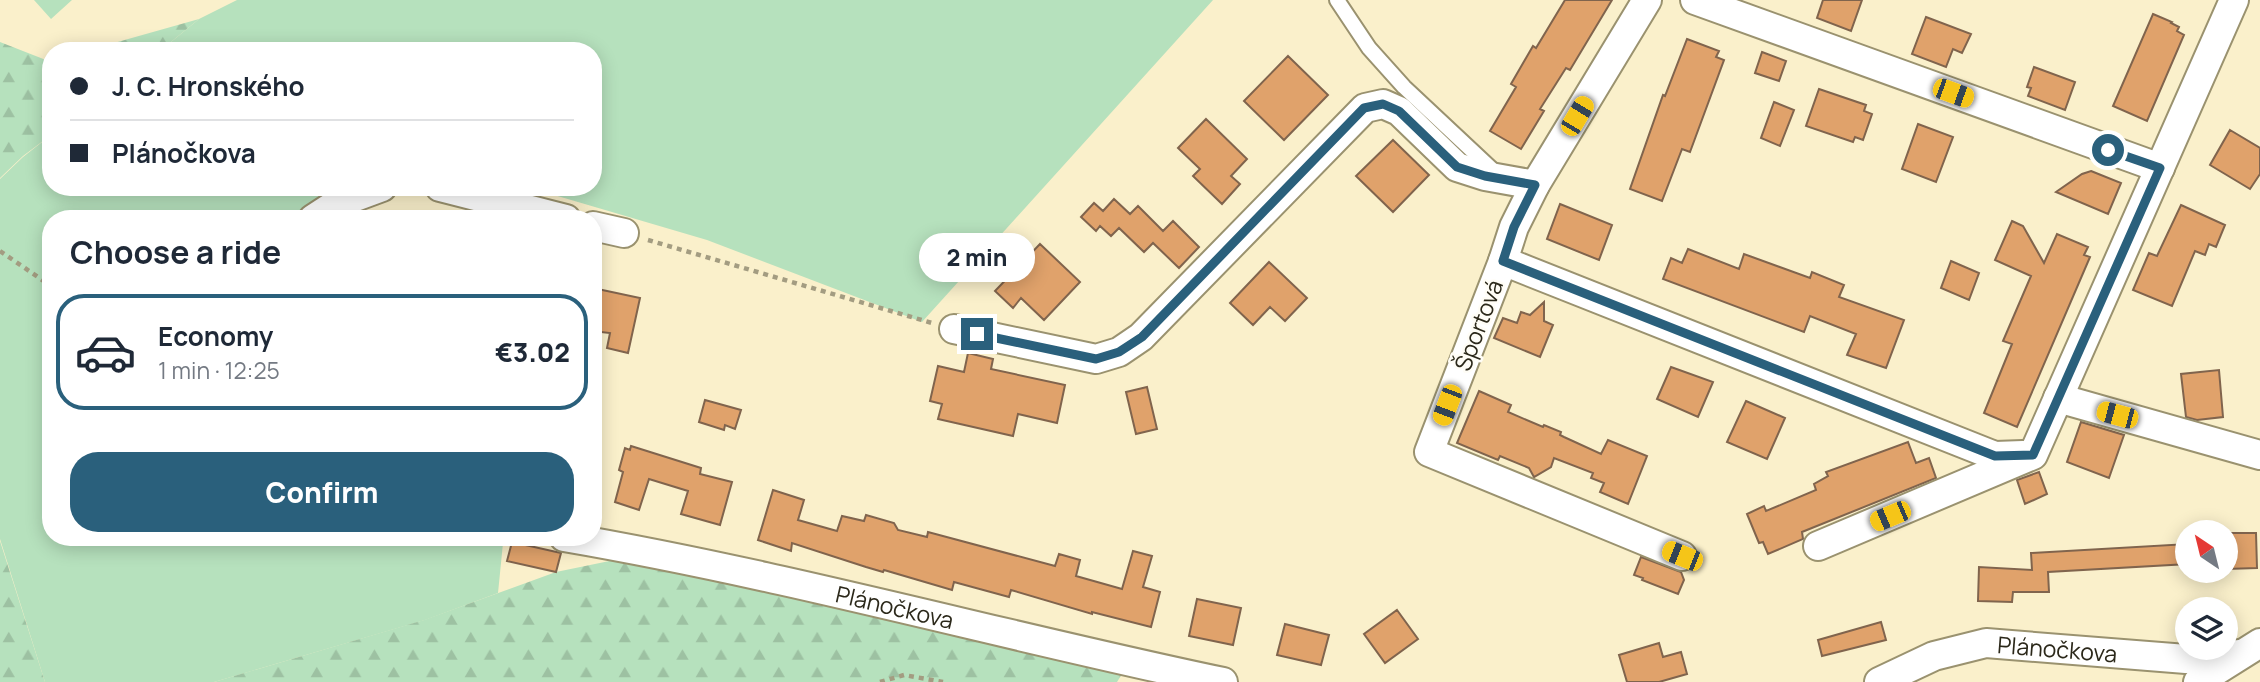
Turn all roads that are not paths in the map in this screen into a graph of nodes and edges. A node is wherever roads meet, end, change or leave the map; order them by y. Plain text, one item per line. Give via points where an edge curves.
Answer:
1 (1337, 0) edge
2 (1647, 0) edge
3 (1695, 0) edge
4 (2234, 0) edge
5 (2160, 168) junction
6 (1503, 180) junction
7 (1535, 185) junction
8 (358, 196) edge
9 (475, 196) edge
10 (327, 210) edge
11 (531, 210) edge
12 (602, 228) edge
13 (624, 233) road end
14 (1503, 261) junction
15 (954, 330) road end
16 (2058, 398) junction
17 (2033, 455) junction
18 (2260, 455) edge
19 (602, 543) edge
20 (1818, 546) dead end
21 (1682, 556) dead end
22 (2251, 648) edge
23 (1223, 682) edge
24 (1878, 682) edge
25 (2198, 682) edge

1 - 6 lane via 1404,87
2 - 7 street, Športová
3 - 5 street
4 - 5 street
5 - 16 street
6 - 7 street
6 - 15 street via 1457,167 1399,111 1383,104 1364,108 1142,337 1119,352 1096,359
7 - 14 street, Športová
8 - 10 street
9 - 11 street
12 - 13 street
14 - 17 street via 1995,456
14 - 21 street, Športová via 1429,452
16 - 17 street
16 - 18 street
17 - 20 street
19 - 23 street, Plánočkova
22 - 24 street, Plánočkova via 2186,659 1986,643 1934,656
22 - 25 street

